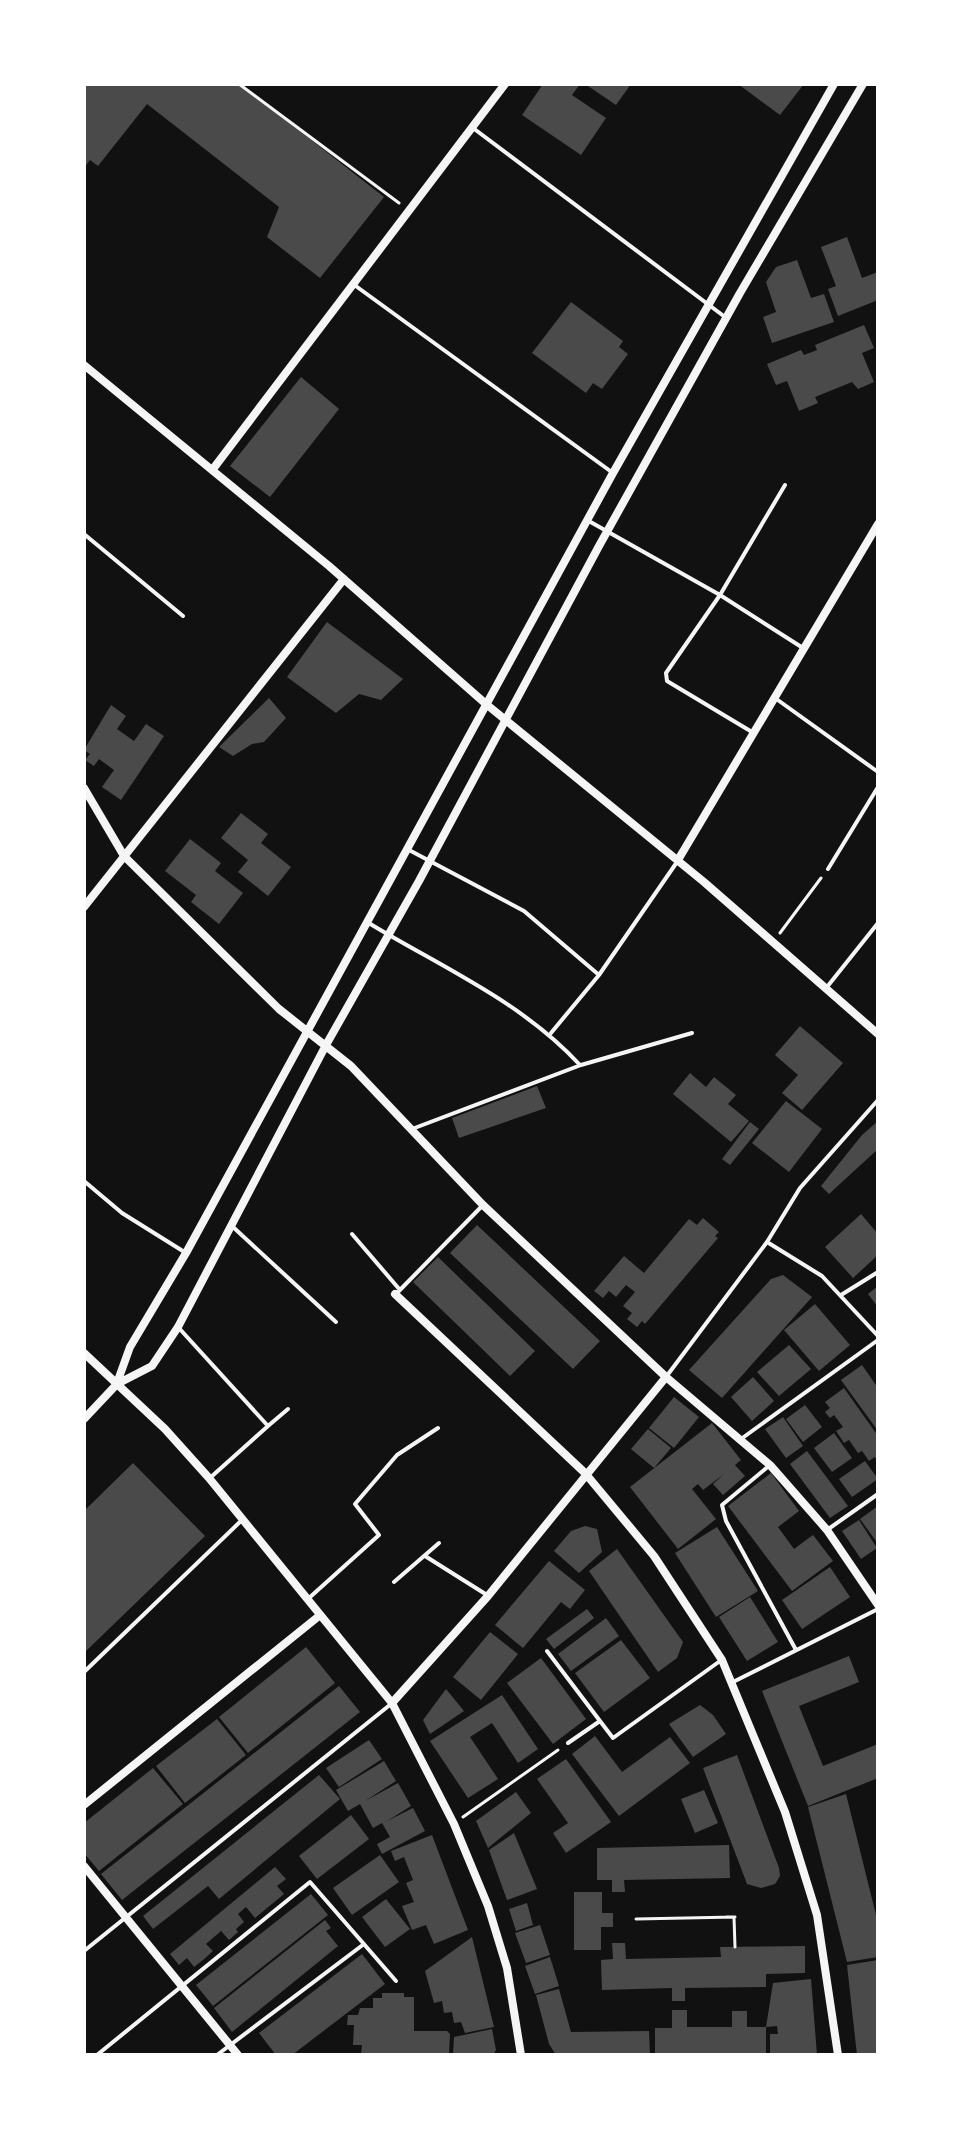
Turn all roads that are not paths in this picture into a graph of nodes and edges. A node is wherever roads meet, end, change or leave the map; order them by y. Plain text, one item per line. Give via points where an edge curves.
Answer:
1 (505, 84) edge
2 (834, 84) edge
3 (863, 84) edge
4 (471, 126) junction
5 (353, 284) junction
6 (708, 305) junction
7 (727, 318) junction
8 (84, 365) edge
9 (213, 469) junction
10 (613, 473) junction
11 (785, 485) dead end
12 (587, 520) junction
13 (878, 524) edge
14 (608, 531) junction
15 (84, 534) edge
16 (344, 579) junction
17 (720, 595) junction
18 (183, 616) dead end
19 (805, 649) junction
20 (775, 698) junction
21 (486, 704) junction
22 (505, 720) junction
23 (754, 733) junction
24 (878, 772) edge
25 (878, 787) edge
26 (84, 788) edge
27 (409, 850) junction
28 (124, 856) junction
29 (429, 860) junction
30 (678, 860) junction
31 (828, 869) road end
32 (84, 907) edge
33 (367, 922) junction
34 (878, 923) edge
35 (388, 935) junction
36 (599, 975) junction
37 (825, 989) junction
38 (308, 1032) junction
39 (551, 1033) junction
40 (692, 1033) dead end
41 (878, 1034) edge
42 (326, 1045) junction
43 (581, 1065) junction
44 (878, 1100) edge
45 (412, 1129) junction
46 (84, 1181) edge
47 (483, 1205) junction
48 (233, 1227) junction
49 (352, 1234) dead end
50 (767, 1242) junction
51 (186, 1253) junction
52 (878, 1272) edge
53 (398, 1292) junction
54 (841, 1295) junction
55 (336, 1322) dead end
56 (178, 1327) junction
57 (878, 1338) edge
58 (84, 1353) edge
59 (666, 1377) junction
60 (117, 1384) junction
61 (288, 1409) dead end
62 (84, 1419) edge
63 (268, 1426) junction
64 (438, 1428) dead end
65 (741, 1439) junction
66 (770, 1465) junction
67 (585, 1473) junction
68 (209, 1478) junction
69 (878, 1494) edge
70 (243, 1519) junction
71 (827, 1530) junction
72 (439, 1543) dead end
73 (425, 1556) junction
74 (394, 1582) dead end
75 (488, 1596) junction
76 (307, 1600) junction
77 (878, 1607) edge
78 (319, 1616) junction
79 (796, 1650) junction
80 (547, 1651) dead end
81 (722, 1660) junction
82 (84, 1672) edge
83 (733, 1682) junction
84 (392, 1703) junction
85 (600, 1721) junction
86 (568, 1743) road end
87 (84, 1805) edge
88 (84, 1866) edge
89 (125, 1917) junction
90 (364, 1944) junction
91 (84, 1951) edge
92 (396, 1981) dead end
93 (181, 1986) junction
94 (229, 2045) junction
95 (97, 2055) edge
96 (217, 2055) edge
97 (238, 2055) edge
98 (521, 2055) edge
99 (838, 2055) edge

1 - 4 street
2 - 6 street
3 - 7 street
4 - 5 street
4 - 6 lane
5 - 9 street
5 - 10 lane
6 - 7 lane
6 - 10 street
7 - 14 street
8 - 9 street
9 - 16 street
10 - 12 street
11 - 17 lane
12 - 14 lane
12 - 21 street
13 - 19 street
14 - 17 lane
14 - 22 street
15 - 18 lane
16 - 21 street
16 - 28 street
17 - 19 lane
17 - 23 lane via 666,673 667,681
19 - 20 street
20 - 23 street
20 - 24 lane
21 - 22 street
21 - 27 street
22 - 29 street
22 - 30 street
23 - 30 street
25 - 31 lane
26 - 28 street
27 - 29 lane
27 - 33 street
28 - 32 street
28 - 38 street
29 - 35 street
29 - 36 lane via 524,911
30 - 36 lane
30 - 37 street
33 - 35 lane
33 - 38 street
34 - 37 lane
35 - 39 lane
35 - 42 street
36 - 39 lane
37 - 41 street
38 - 42 street
38 - 51 street
39 - 43 lane
40 - 43 lane
42 - 45 street
42 - 48 street
43 - 45 lane
44 - 50 lane via 800,1188
45 - 47 street
46 - 51 lane via 122,1213
47 - 53 lane
47 - 59 street
48 - 55 lane
48 - 56 street
49 - 53 lane
50 - 54 lane via 822,1276
50 - 59 lane
51 - 60 street via 130,1347
52 - 54 lane
53 - 67 street
54 - 57 lane
56 - 60 street via 152,1366
56 - 63 lane
57 - 65 lane
58 - 60 street
59 - 65 street
59 - 67 street
60 - 62 street
60 - 68 street
61 - 63 lane
63 - 68 lane
64 - 76 lane via 397,1455 355,1504 379,1535
65 - 66 street
66 - 71 street
66 - 79 lane via 722,1505
67 - 75 street
67 - 81 street via 654,1556
68 - 70 street
69 - 71 lane
70 - 76 street
70 - 82 lane
71 - 77 street
72 - 73 lane
73 - 74 lane
73 - 75 lane
75 - 84 street
76 - 78 street
77 - 79 lane
78 - 84 street
78 - 87 street
79 - 83 lane
80 - 85 lane
81 - 83 street
81 - 85 lane via 613,1738
83 - 99 street via 785,1812 817,1915
84 - 89 lane
84 - 98 street via 454,1824 488,1906
85 - 86 lane
88 - 89 street
89 - 91 lane
89 - 93 street
90 - 92 lane
90 - 93 lane via 310,1882
90 - 94 lane
93 - 94 street
93 - 95 lane
94 - 96 lane
94 - 97 street

